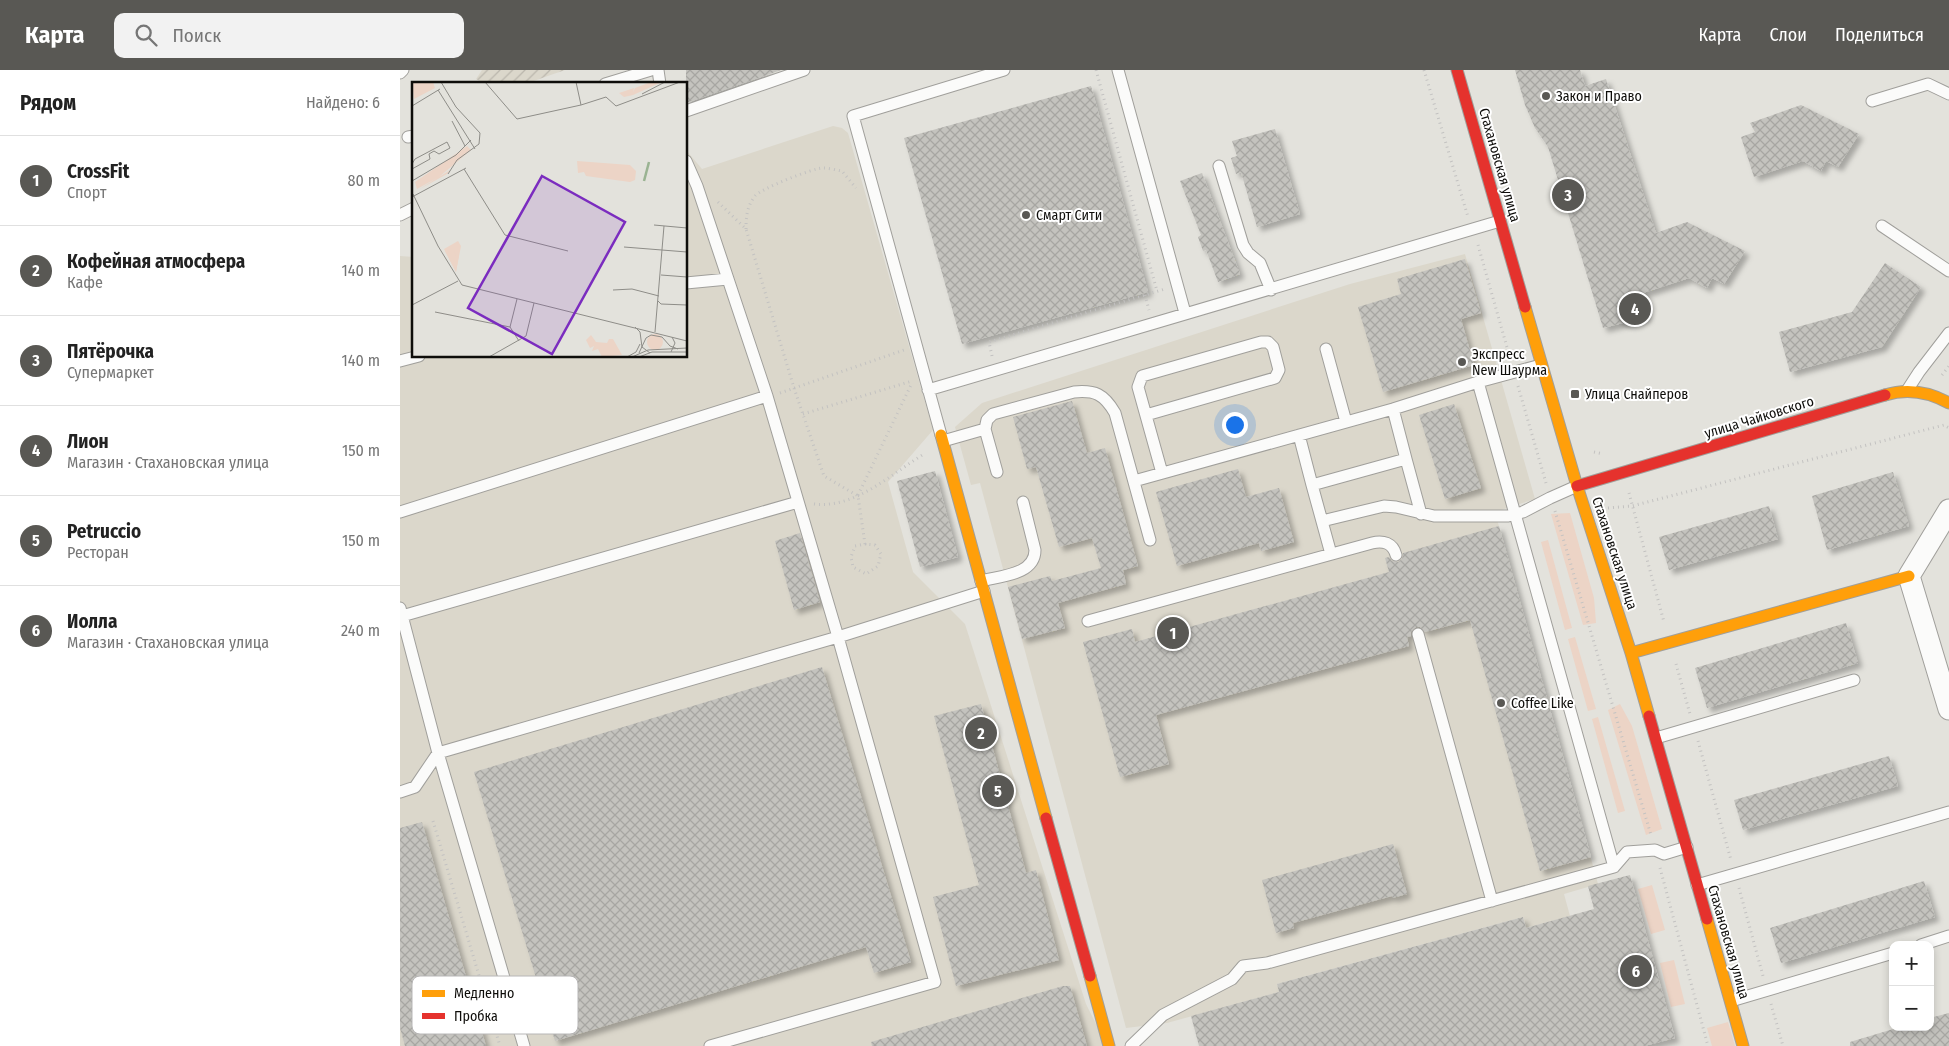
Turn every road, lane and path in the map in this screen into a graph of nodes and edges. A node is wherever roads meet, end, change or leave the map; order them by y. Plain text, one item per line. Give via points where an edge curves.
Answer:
1 (403, 70) edge
2 (651, 70) edge
3 (804, 70) edge
4 (1004, 70) edge
5 (1096, 70) edge
6 (1118, 70) edge
7 (1424, 70) edge
8 (1457, 70) edge
9 (400, 73) edge
10 (612, 82) edge
11 (1949, 94) edge
12 (1872, 101) dead end
13 (688, 110) edge
14 (688, 166) edge
15 (1219, 166) dead end
16 (693, 177) junction
17 (856, 190) dead end
18 (412, 209) edge
19 (400, 215) edge
20 (1469, 220) dead end
21 (1500, 221) junction
22 (1882, 226) dead end
23 (746, 229) junction
24 (1478, 245) dead end
25 (1949, 271) edge
26 (728, 279) junction
27 (688, 283) edge
28 (1178, 285) junction
29 (1271, 290) junction
30 (1157, 291) junction
31 (1186, 314) junction
32 (1949, 333) edge
33 (900, 341) dead end
34 (917, 346) junction
35 (1326, 349) dead end
36 (902, 351) junction
37 (993, 356) dead end
38 (413, 358) edge
39 (905, 358) dead end
40 (400, 362) edge
41 (1541, 365) junction
42 (1949, 366) edge
43 (910, 373) dead end
44 (1514, 373) junction
45 (1943, 376) dead end
46 (913, 381) junction
47 (1478, 382) junction
48 (794, 388) junction
49 (916, 389) dead end
50 (928, 390) junction
51 (1907, 391) junction
52 (768, 396) junction
53 (1949, 403) edge
54 (1392, 409) junction
55 (803, 414) junction
56 (1146, 415) junction
57 (1346, 422) junction
58 (1949, 428) edge
59 (985, 429) junction
60 (1298, 435) junction
61 (942, 438) junction
62 (930, 451) dead end
63 (1406, 459) junction
64 (997, 472) dead end
65 (1162, 473) junction
66 (1134, 481) junction
67 (1312, 485) junction
68 (1627, 485) dead end
69 (1577, 486) junction
70 (858, 496) junction
71 (1550, 498) junction
72 (798, 502) junction
73 (1023, 502) dead end
74 (1632, 506) junction
75 (1600, 508) dead end
76 (1949, 510) edge
77 (400, 512) edge
78 (1421, 514) junction
79 (1516, 514) junction
80 (1322, 521) junction
81 (1150, 540) dead end
82 (865, 544) junction
83 (1331, 554) junction
84 (1396, 555) dead end
85 (1909, 576) junction
86 (983, 586) junction
87 (401, 612) edge
88 (1088, 621) dead end
89 (1418, 634) dead end
90 (838, 637) junction
91 (1670, 642) junction
92 (1631, 653) junction
93 (1854, 680) dead end
94 (1949, 709) edge
95 (1694, 727) junction
96 (1656, 738) junction
97 (438, 753) junction
98 (400, 792) edge
99 (1949, 812) edge
100 (433, 821) dead end
101 (1687, 847) junction
102 (1655, 850) junction
103 (1614, 867) junction
104 (1735, 874) junction
105 (1697, 886) junction
106 (1492, 901) junction
107 (1949, 936) edge
108 (1933, 941) edge
109 (1889, 954) edge
110 (479, 976) edge
111 (503, 976) edge
112 (1767, 990) junction
113 (1731, 1001) junction
114 (496, 1034) edge
115 (520, 1034) edge
116 (500, 1046) edge
117 (524, 1046) edge
118 (710, 1046) edge
119 (1109, 1046) edge
120 (1131, 1046) edge
121 (1708, 1046) edge
122 (1743, 1046) edge
123 (1783, 1046) edge

1 - 9 lane
2 - 10 lane
3 - 13 lane
4 - 34 lane via 853,116
5 - 30 path
6 - 28 lane
7 - 20 path
8 - 21 street, Стахановская улица
11 - 12 lane via 1928,84
14 - 16 lane
15 - 29 lane via 1243,244 1260,263
16 - 23 path
16 - 26 lane
17 - 23 path via 842,171 823,168 803,174 755,195 746,213
18 - 19 lane
21 - 29 lane
21 - 41 street, Стахановская улица
22 - 25 lane
23 - 48 path
24 - 44 path
26 - 27 lane
26 - 52 lane
28 - 30 path
28 - 31 lane
29 - 31 lane
30 - 37 path via 988,342
31 - 50 lane
32 - 51 lane
33 - 36 path
34 - 36 path
34 - 50 lane
35 - 57 lane
36 - 39 path
36 - 48 path
38 - 40 lane
41 - 44 lane
41 - 69 street, Стахановская улица
42 - 45 path
43 - 46 path
44 - 47 lane
44 - 71 path
46 - 49 path
46 - 55 path
46 - 70 path
47 - 54 lane
47 - 79 lane
48 - 52 path
48 - 55 path
50 - 61 lane
51 - 53 street, улица Чайковского via 1930,394
51 - 69 street, улица Чайковского via 1884,395
52 - 72 lane
52 - 77 lane
54 - 57 lane
54 - 63 lane
55 - 70 path via 824,476
56 - 56 lane via 1275,378 1280,370 1273,347 1264,341 1146,373 1140,378 1138,387
56 - 65 lane
57 - 60 lane
58 - 74 path via 1944,425
59 - 61 lane
59 - 64 lane
59 - 66 lane via 993,414 1074,392 1099,394 1115,413
60 - 65 lane
60 - 67 lane
61 - 86 street
62 - 70 path
63 - 67 lane
63 - 78 lane
65 - 66 lane
66 - 81 lane
67 - 80 lane
68 - 74 path
69 - 71 lane
69 - 92 street, Стахановская улица
70 - 72 path via 827,505
70 - 82 path
71 - 79 lane
71 - 102 path
72 - 87 lane
72 - 90 lane
73 - 86 lane via 1035,557 1022,570
74 - 75 path
74 - 91 path
76 - 85 street
78 - 79 lane
78 - 80 lane via 1384,506
79 - 103 lane
80 - 83 lane
82 - 82 path via 855,546 851,557 853,567 866,574 878,566 881,554 875,546
83 - 84 lane via 1378,542 1392,546
83 - 88 lane
85 - 91 street
85 - 94 street
86 - 90 lane
86 - 119 street
87 - 97 lane
89 - 106 lane
90 - 97 lane
90 - 118 lane via 935,982
91 - 92 street
91 - 95 path
92 - 96 street, Стахановская улица
93 - 95 lane
95 - 96 lane
95 - 104 path
96 - 101 street, Стахановская улица
97 - 98 lane via 415,786
97 - 111 lane
99 - 104 lane
100 - 110 path
101 - 102 lane via 1664,854
101 - 105 street, Стахановская улица
102 - 103 lane via 1627,852
102 - 121 path
103 - 106 lane
104 - 105 lane
104 - 112 path
105 - 113 street, Стахановская улица
106 - 120 lane via 1267,963 1243,966 1232,979 1163,1015
107 - 108 lane
109 - 112 lane
112 - 113 lane
112 - 123 path
113 - 122 street, Стахановская улица
114 - 116 path
115 - 117 lane

